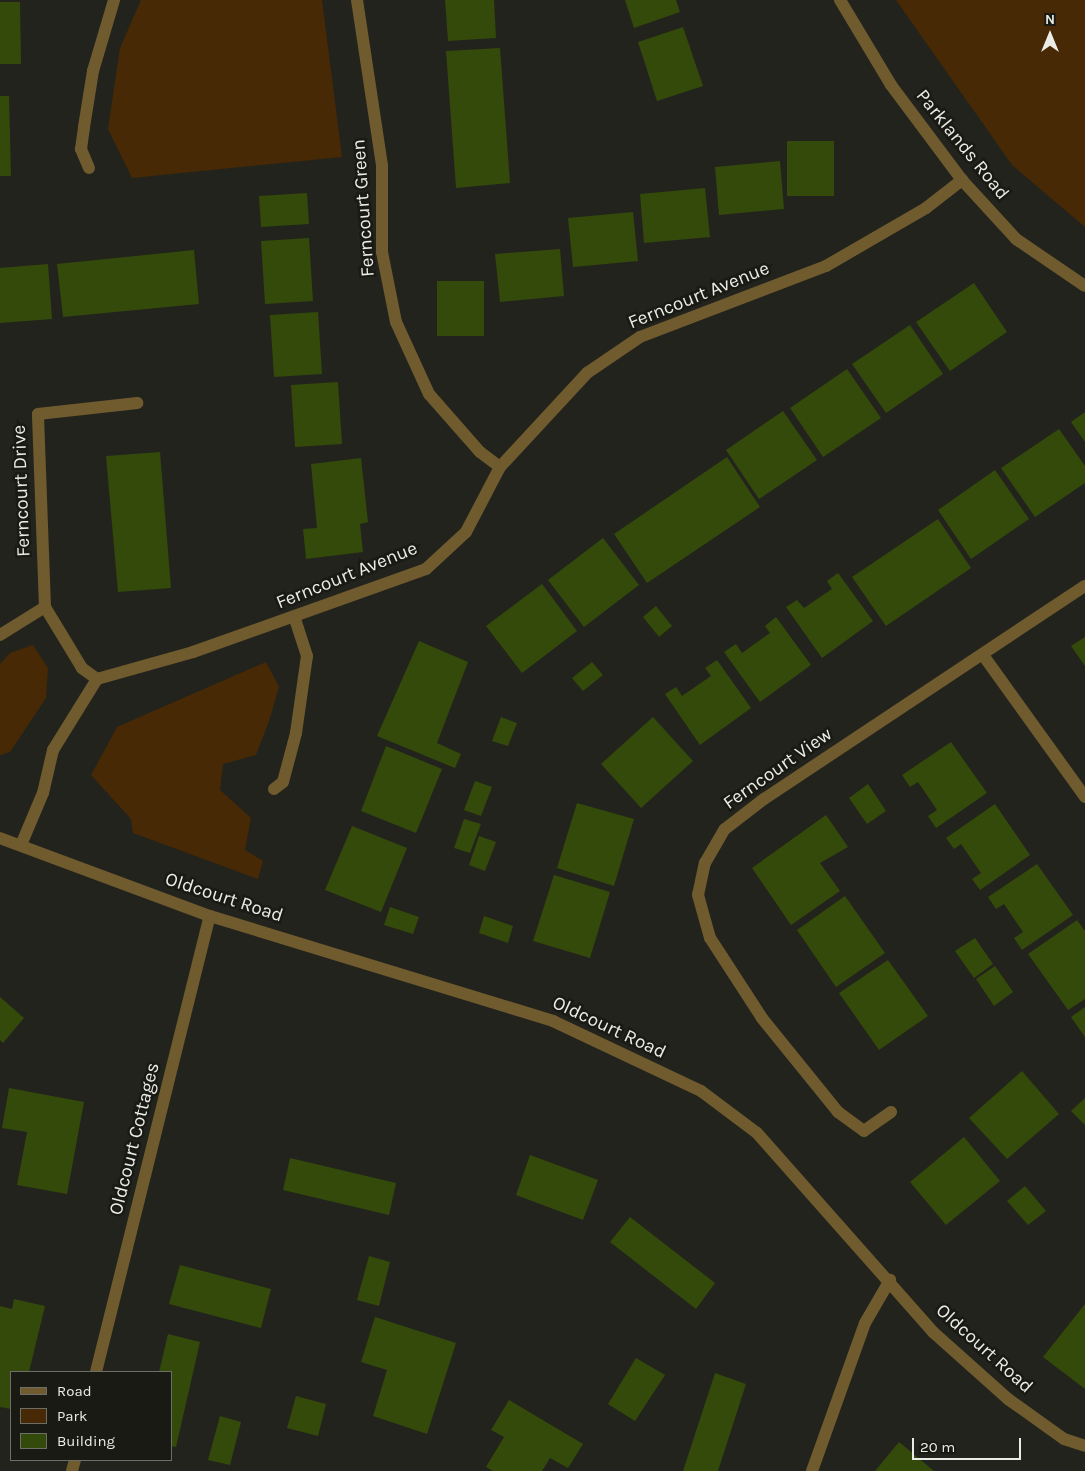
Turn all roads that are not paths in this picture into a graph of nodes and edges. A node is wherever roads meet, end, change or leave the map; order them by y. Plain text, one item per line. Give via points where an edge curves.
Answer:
1 (114, 0) edge
2 (357, 0) edge
3 (840, 0) edge
4 (89, 168) dead end
5 (962, 180) junction
6 (1085, 286) edge
7 (137, 403) dead end
8 (500, 467) junction
9 (1085, 586) edge
10 (45, 607) junction
11 (295, 618) junction
12 (0, 635) edge
13 (983, 655) junction
14 (97, 679) junction
15 (274, 789) dead end
16 (1085, 797) edge
17 (0, 838) edge
18 (20, 845) junction
19 (210, 916) junction
20 (891, 1112) dead end
21 (890, 1280) junction
22 (96, 1371) edge
23 (1085, 1446) edge
24 (812, 1471) edge

1 - 4 street via 93,71 84,127 81,149
2 - 8 street, Ferncourt Green via 382,165 382,252 396,322 429,394 480,452
3 - 5 street, Parklands Road via 891,85
5 - 6 street, Parklands Road via 1016,239
5 - 8 street, Ferncourt Avenue via 926,208 826,266 640,337 587,373
7 - 10 street, Ferncourt Drive via 38,414
8 - 11 street, Ferncourt Avenue via 466,532 426,569
9 - 13 street, Ferncourt View
10 - 12 street
10 - 14 street, Ferncourt Drive via 82,668
11 - 14 street, Ferncourt Avenue
11 - 15 street via 307,656 296,733 283,782
13 - 16 street
13 - 20 street, Ferncourt View via 725,828 704,863 698,895 710,938 762,1018 838,1112 864,1131
14 - 18 street via 53,750 43,793
17 - 18 street, Oldcourt Road
18 - 19 street, Oldcourt Road
19 - 21 street, Oldcourt Road via 553,1021 701,1091 757,1133
19 - 22 street, Oldcourt Cottages
21 - 23 street, Oldcourt Road via 933,1332 1008,1399 1064,1439
21 - 24 street via 865,1323

